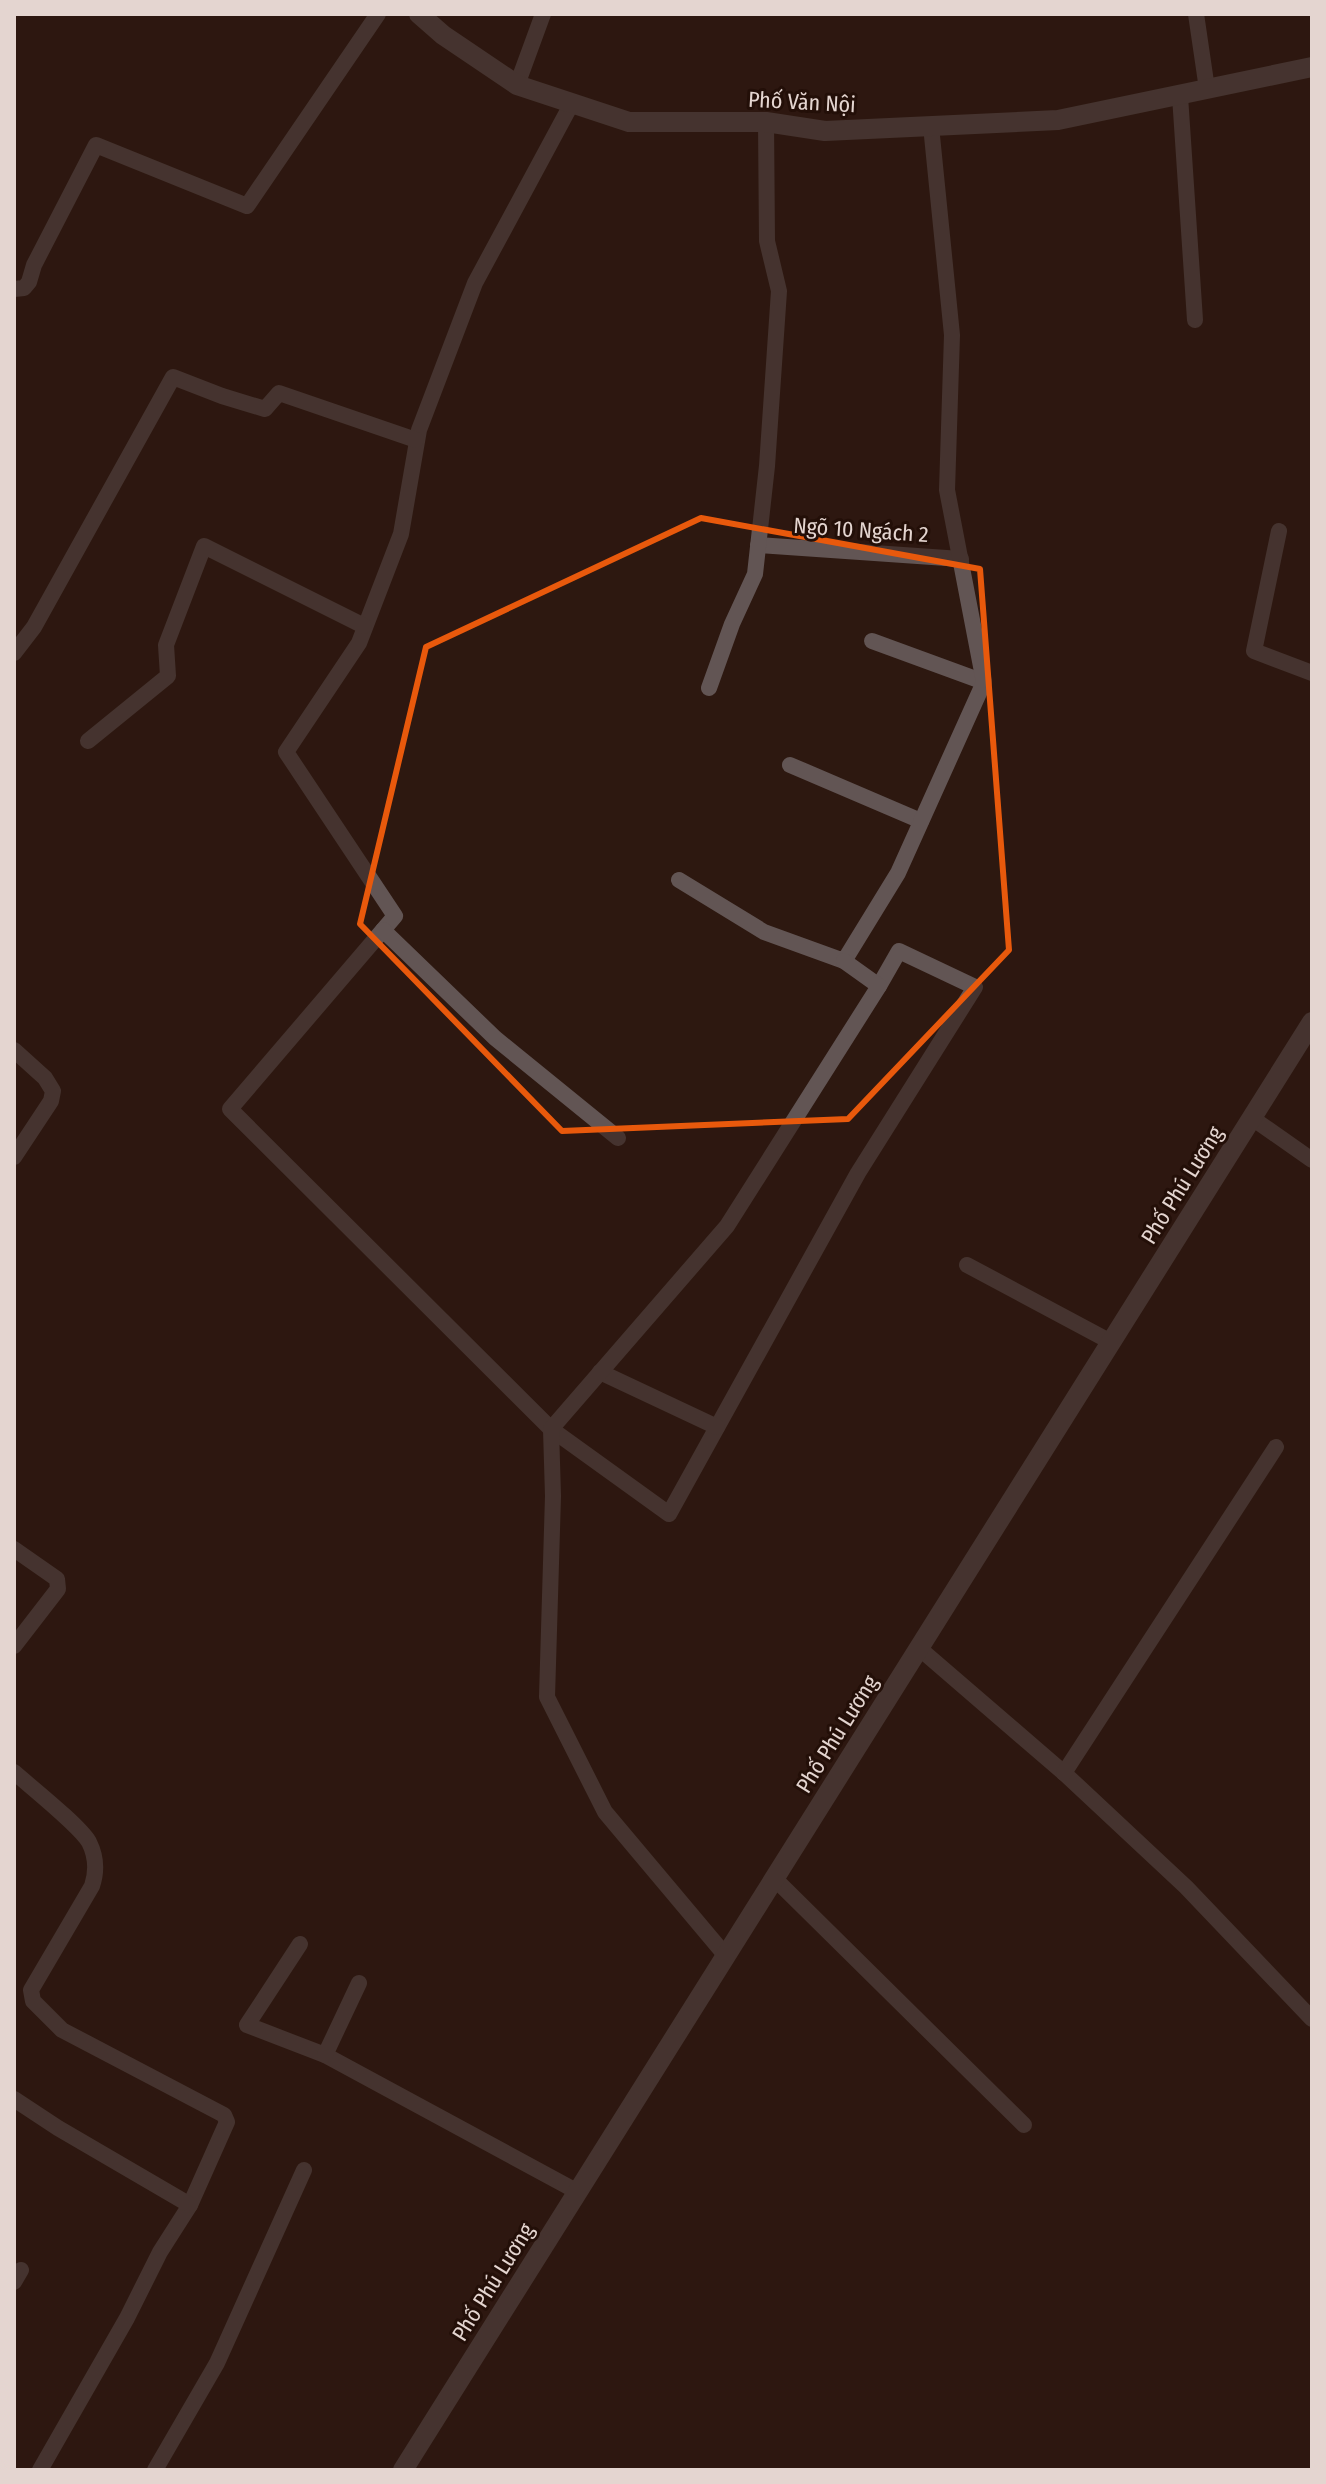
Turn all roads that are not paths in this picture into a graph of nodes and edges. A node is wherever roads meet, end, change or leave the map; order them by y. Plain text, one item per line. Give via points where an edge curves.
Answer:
1 (378, 14) edge
2 (419, 14) edge
3 (543, 14) edge
4 (1196, 14) edge
5 (1312, 67) edge
6 (517, 85) junction
7 (1207, 89) junction
8 (1180, 96) junction
9 (572, 103) junction
10 (766, 122) junction
11 (931, 126) junction
12 (14, 289) edge
13 (1195, 320) dead end
14 (416, 440) junction
15 (1279, 531) dead end
16 (758, 545) junction
17 (961, 559) junction
18 (364, 626) junction
19 (872, 641) dead end
20 (14, 653) edge
21 (1312, 673) edge
22 (984, 682) junction
23 (709, 688) dead end
24 (88, 741) dead end
25 (790, 765) dead end
26 (921, 821) junction
27 (679, 880) dead end
28 (383, 930) junction
29 (844, 961) junction
30 (879, 986) junction
31 (1312, 1022) edge
32 (14, 1050) edge
33 (1252, 1118) junction
34 (618, 1138) dead end
35 (14, 1157) edge
36 (1312, 1160) edge
37 (967, 1265) dead end
38 (1111, 1342) junction
39 (600, 1372) junction
40 (717, 1427) junction
41 (551, 1429) junction
42 (1276, 1447) dead end
43 (14, 1549) edge
44 (14, 1646) edge
45 (919, 1648) junction
46 (14, 1772) edge
47 (1064, 1773) junction
48 (775, 1879) junction
49 (300, 1944) dead end
50 (726, 1956) junction
51 (359, 1983) dead end
52 (1312, 2019) edge
53 (325, 2055) junction
54 (14, 2099) edge
55 (1024, 2125) dead end
56 (304, 2170) dead end
57 (578, 2192) junction
58 (190, 2205) junction
59 (40, 2470) edge
60 (155, 2470) edge
61 (403, 2470) edge

1 - 12 lane via 247,206 96,145 29,282
2 - 6 street, Phố Văn Nội
3 - 6 lane
4 - 7 lane
5 - 7 street, Phố Văn Nội
6 - 9 street, Phố Văn Nội
7 - 8 street, Phố Văn Nội
8 - 11 street, Phố Văn Nội via 1058,120
8 - 13 lane
9 - 10 street, Phố Văn Nội via 629,122
9 - 14 lane via 475,283
10 - 11 street, Phố Văn Nội via 825,131
10 - 16 lane via 767,241 779,291
11 - 17 lane via 952,335 947,490
14 - 18 lane via 401,534
14 - 20 lane via 279,393 265,409 173,377 34,627
15 - 21 lane via 1254,651
16 - 17 lane, Ngõ 10 Ngách 2
16 - 23 lane via 755,574
17 - 22 lane
18 - 24 lane via 204,546 166,645 168,676
18 - 28 lane via 359,643 286,752 395,916
19 - 22 lane
22 - 26 lane
25 - 26 lane
26 - 29 lane via 898,873
27 - 29 lane via 764,932
28 - 34 lane via 495,1038
28 - 41 lane via 230,1109
29 - 30 lane
30 - 39 lane via 727,1226
30 - 40 lane via 899,951 975,987 858,1173
31 - 33 street, Phố Phú Lương
32 - 35 lane via 53,1091
33 - 36 lane
33 - 38 street, Phố Phú Lương
37 - 38 lane
38 - 45 street, Phố Phú Lương
39 - 40 lane
39 - 41 lane
40 - 41 lane via 669,1514
41 - 50 lane via 547,1697 605,1812
42 - 47 lane
43 - 44 lane via 57,1579 58,1589
45 - 47 lane
45 - 48 street, Phố Phú Lương
46 - 58 lane via 87,1839 95,1866 92,1886 30,1996 62,2030 224,2115 223,2134
47 - 52 lane via 1186,1887
48 - 50 street, Phố Phú Lương
48 - 55 lane
49 - 53 lane via 247,2025
50 - 57 street, Phố Phú Lương
51 - 53 lane
53 - 57 lane
54 - 58 lane
56 - 60 lane via 217,2363
57 - 61 street, Phố Phú Lương
58 - 59 lane

